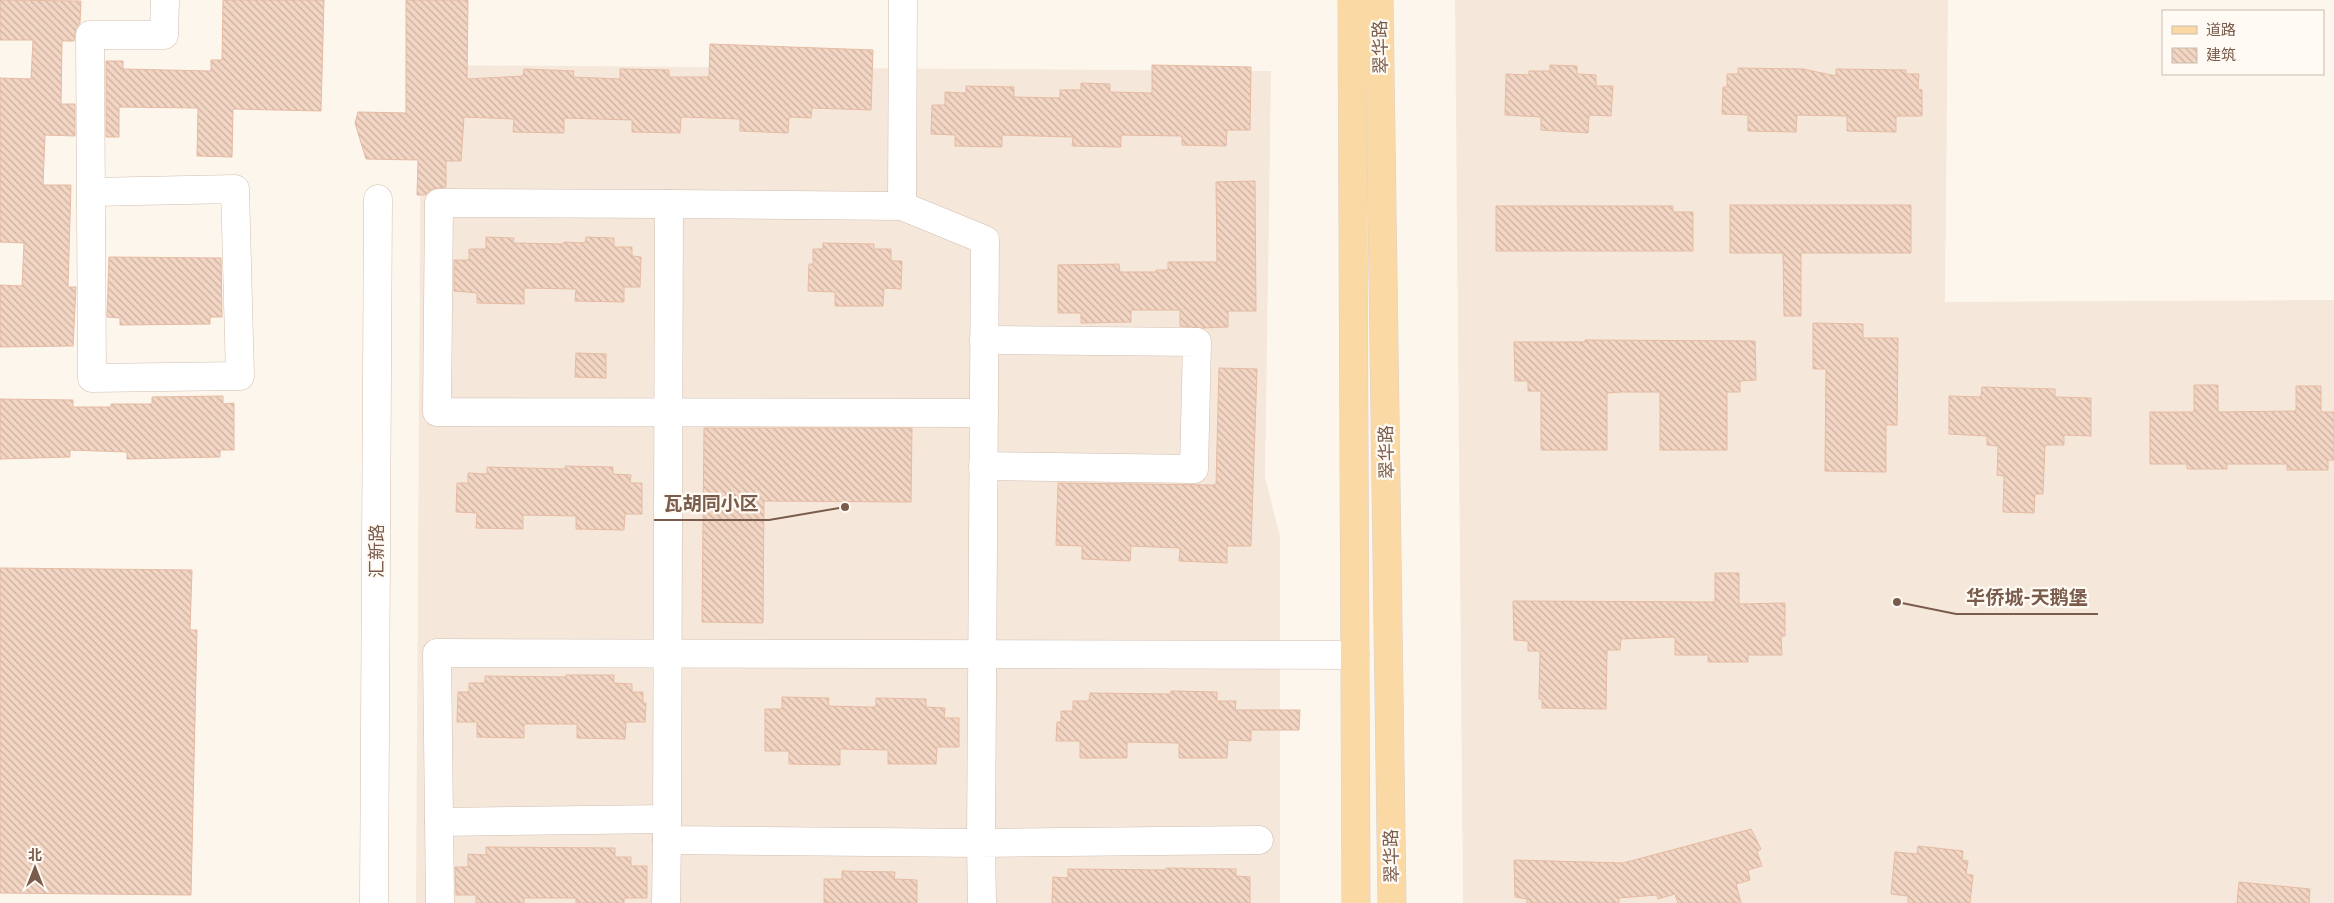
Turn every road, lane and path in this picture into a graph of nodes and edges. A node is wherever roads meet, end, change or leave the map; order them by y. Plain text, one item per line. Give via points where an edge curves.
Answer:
1 (165, 0) edge
2 (903, 0) edge
3 (1352, 0) edge
4 (1379, 0) edge
5 (91, 192) junction
6 (378, 199) dead end
7 (669, 204) junction
8 (902, 206) junction
9 (984, 340) junction
10 (668, 412) junction
11 (984, 413) junction
12 (983, 466) junction
13 (667, 652) junction
14 (982, 653) junction
15 (1355, 655) junction
16 (439, 822) junction
17 (667, 830) junction
18 (1259, 840) dead end
19 (981, 842) junction
20 (374, 903) edge
21 (440, 903) edge
22 (666, 903) edge
23 (982, 903) edge
24 (1356, 903) edge
25 (1392, 903) edge

1 - 5 street via 164,35 90,35
2 - 8 street
3 - 15 main road, 翠华路
4 - 25 main road, 翠华路
5 - 5 street via 92,378 240,376 235,189
6 - 20 street, 汇新路
7 - 8 street
7 - 10 street
7 - 10 street via 439,203 437,412
8 - 9 street via 985,240
9 - 11 street
9 - 12 street via 1197,342 1194,469
10 - 11 street
10 - 13 street
11 - 12 street
12 - 14 street
13 - 14 street
13 - 16 street via 437,653
13 - 17 street
14 - 15 street
14 - 19 street
15 - 24 main road, 翠华路
16 - 17 street
16 - 21 street
17 - 19 street
17 - 22 street
18 - 19 street
19 - 23 street

